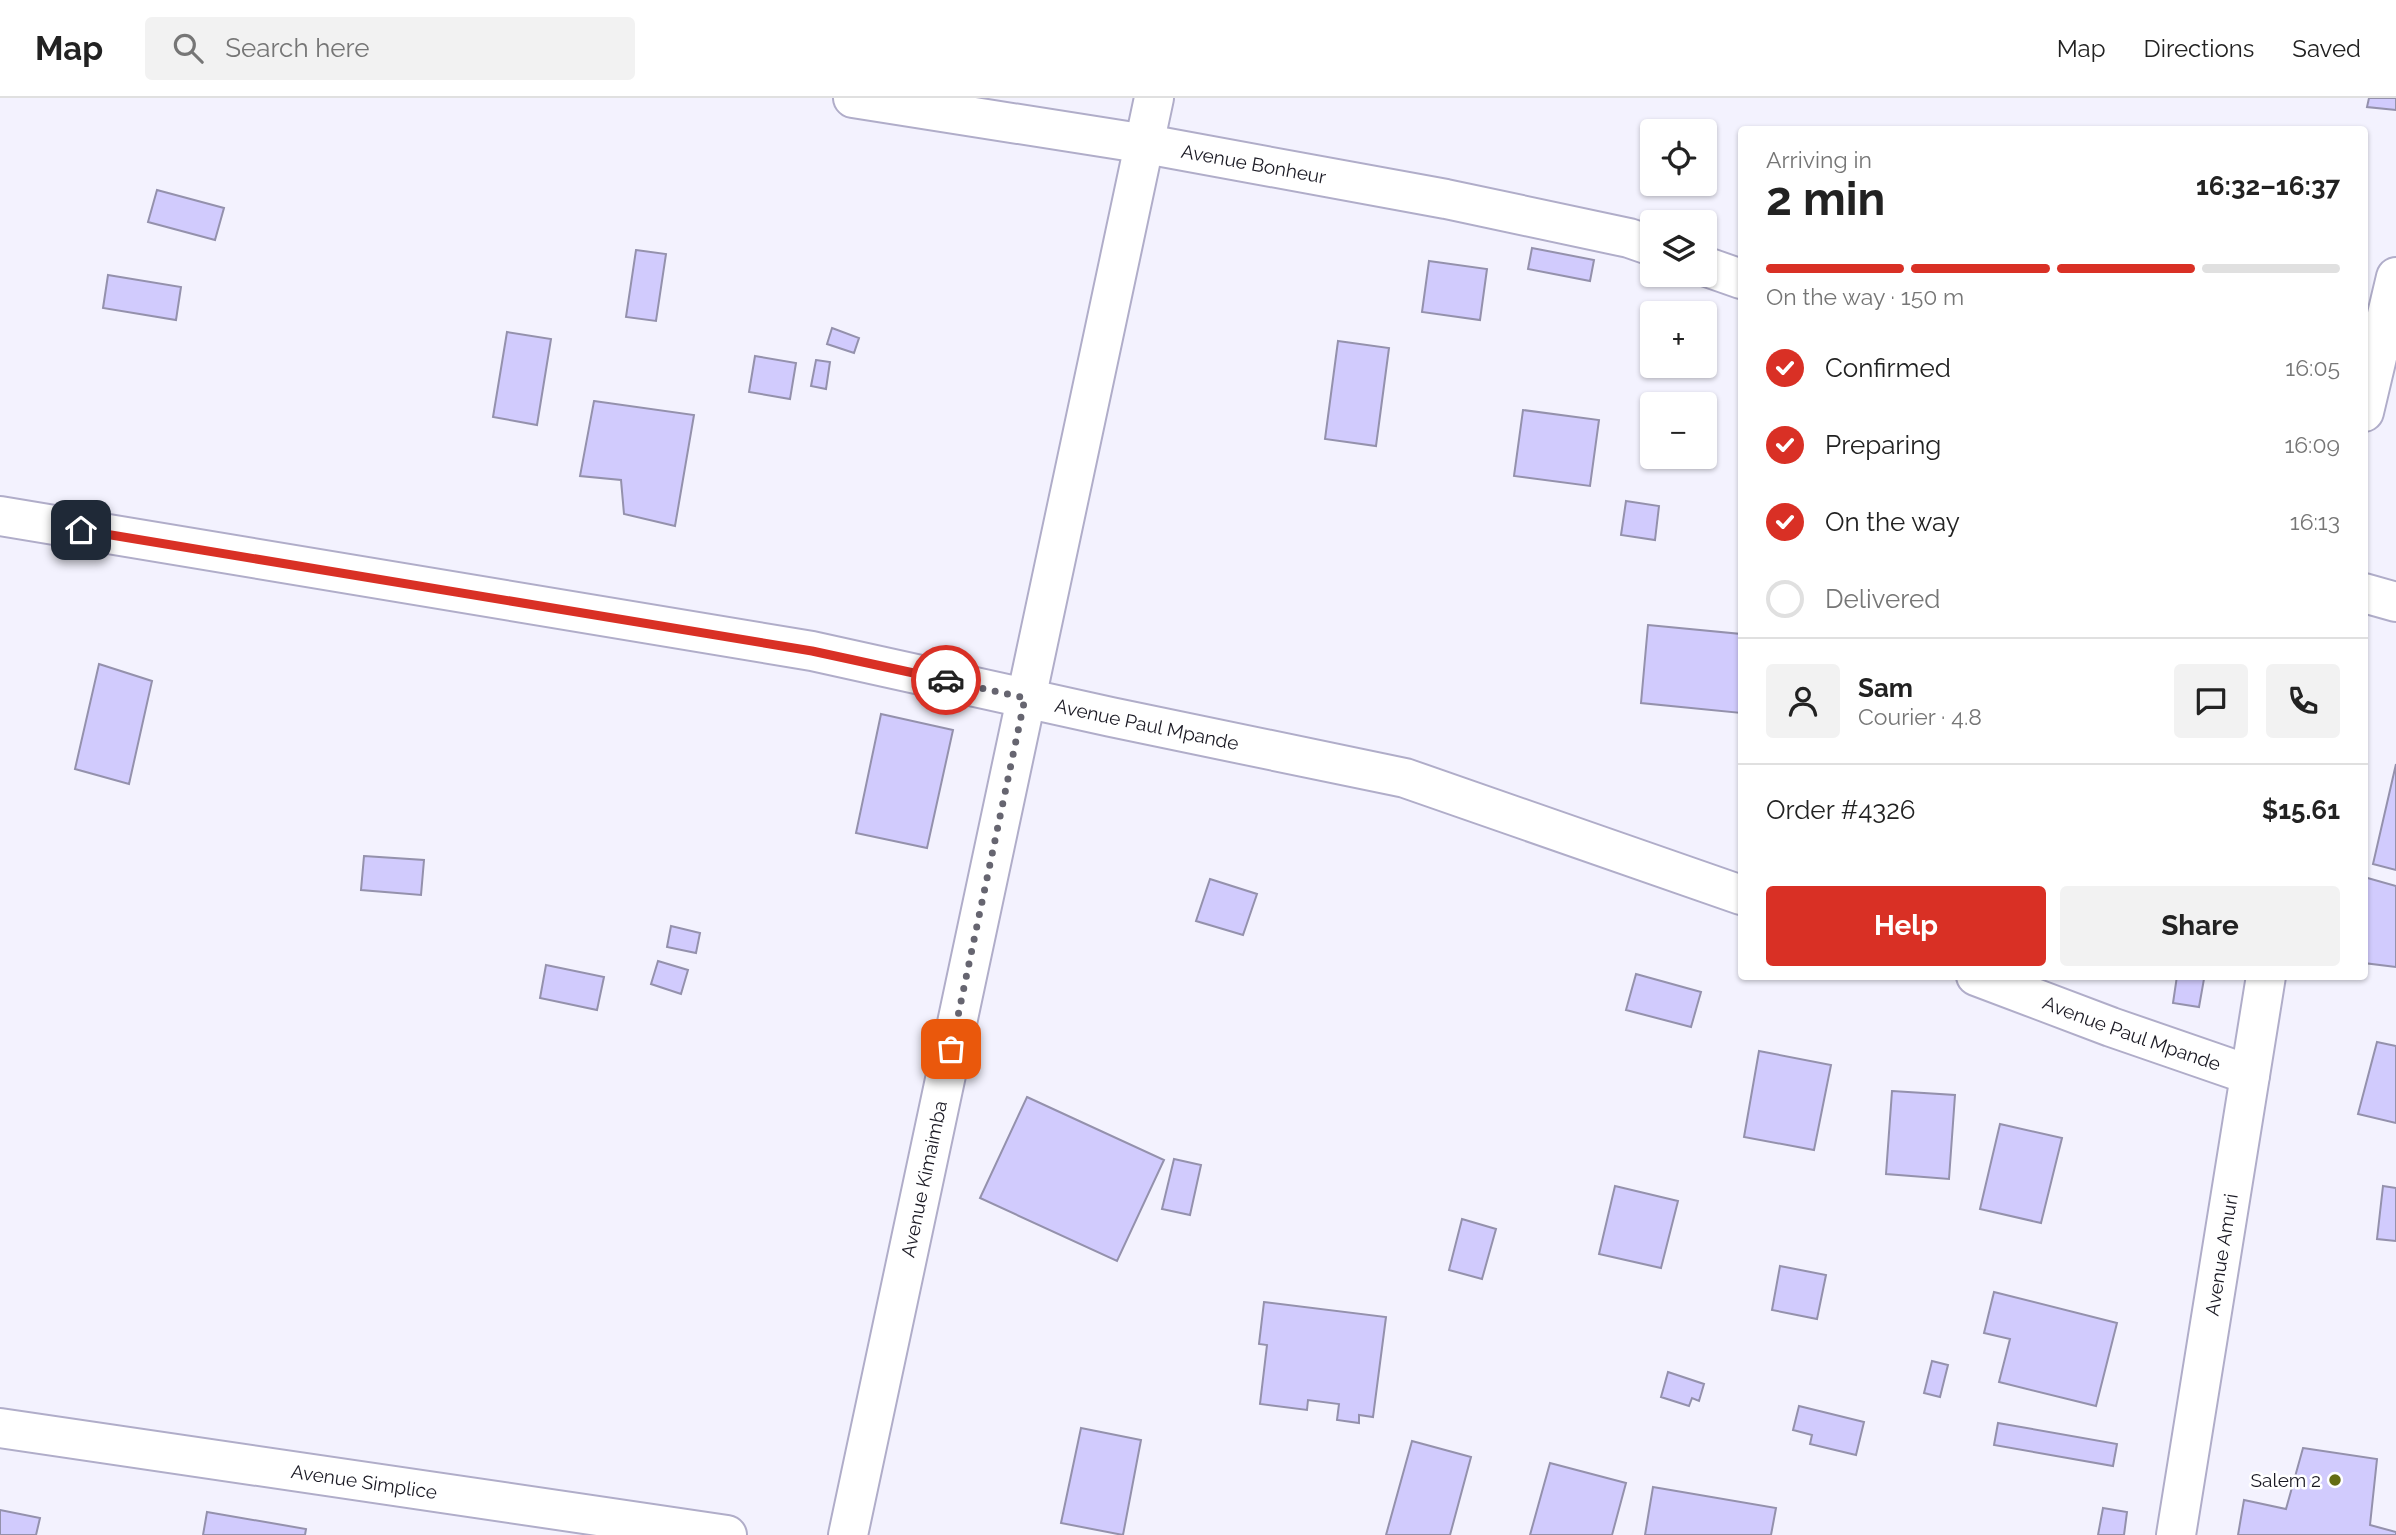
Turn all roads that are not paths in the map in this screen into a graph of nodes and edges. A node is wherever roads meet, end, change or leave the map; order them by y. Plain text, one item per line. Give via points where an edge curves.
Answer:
1 (853, 98) edge
2 (1154, 98) edge
3 (1146, 144) junction
4 (1640, 242) edge
5 (1717, 271) edge
6 (2396, 277) edge
7 (1738, 278) edge
8 (2368, 395) edge
9 (0, 516) edge
10 (2368, 594) edge
11 (2396, 602) edge
12 (1025, 698) junction
13 (1738, 894) edge
14 (1987, 980) edge
15 (2265, 980) edge
16 (2250, 1075) junction
17 (0, 1428) edge
18 (727, 1535) edge
19 (848, 1535) edge
20 (2176, 1535) edge

1 - 3 street, Avenue Bonheur
2 - 3 street, Avenue Kimaimba
3 - 4 street, Avenue Bonheur via 1446,199
3 - 12 street, Avenue Kimaimba
5 - 7 street
6 - 8 street
9 - 12 street, Avenue Paul Mpande via 812,651
10 - 11 street
12 - 13 street, Avenue Paul Mpande via 1405,778
12 - 19 street, Avenue Kimaimba
14 - 16 street, Avenue Paul Mpande
15 - 16 street, Avenue Amuri
16 - 20 street, Avenue Amuri
17 - 18 street, Avenue Simplice

